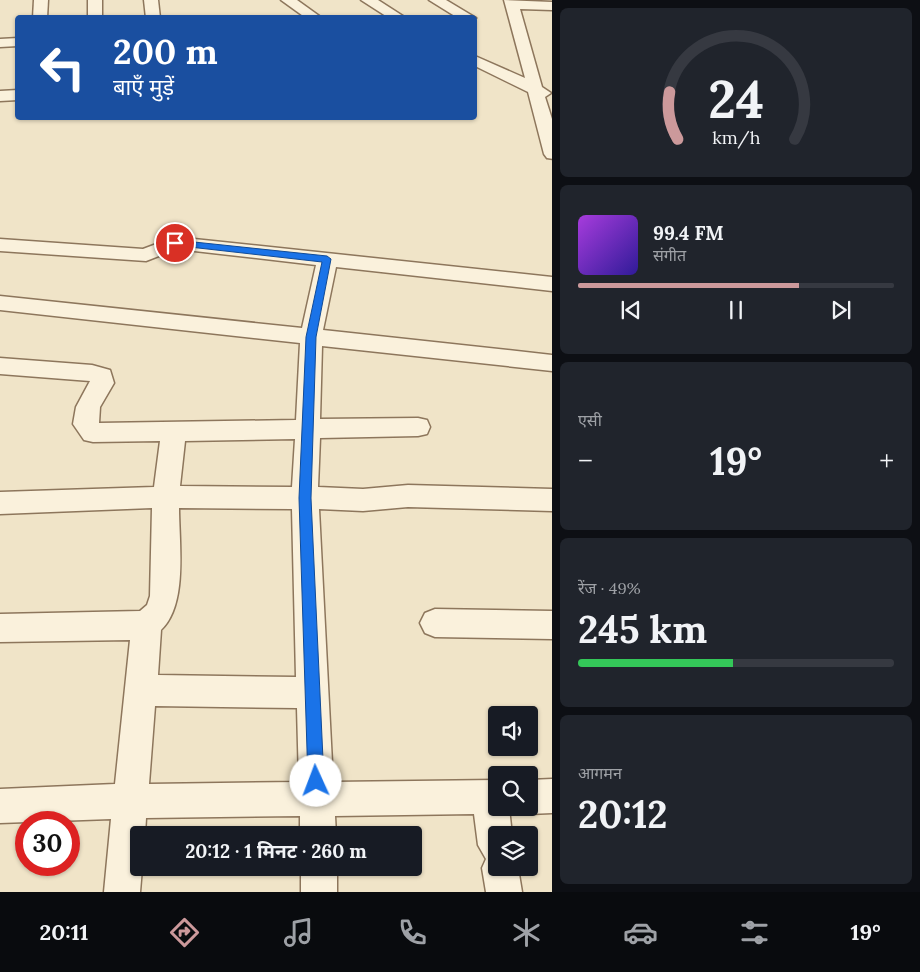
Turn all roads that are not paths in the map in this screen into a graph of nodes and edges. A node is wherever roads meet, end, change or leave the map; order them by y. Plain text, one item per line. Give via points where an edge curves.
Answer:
1 (41, 0) edge
2 (95, 0) edge
3 (151, 0) edge
4 (288, 0) edge
5 (368, 0) edge
6 (436, 0) edge
7 (512, 2) edge
8 (552, 6) edge
9 (40, 15) edge
10 (95, 15) edge
11 (153, 15) edge
12 (311, 15) edge
13 (395, 15) edge
14 (464, 15) edge
15 (15, 42) edge
16 (0, 43) edge
17 (477, 61) edge
18 (534, 88) junction
19 (15, 95) edge
20 (0, 96) edge
21 (552, 97) edge
22 (552, 154) edge
23 (0, 244) edge
24 (327, 259) junction
25 (552, 284) edge
26 (0, 303) edge
27 (311, 337) junction
28 (552, 364) edge
29 (0, 366) edge
30 (418, 427) dead end
31 (307, 429) junction
32 (174, 432) junction
33 (166, 498) junction
34 (305, 498) junction
35 (552, 500) edge
36 (0, 503) edge
37 (435, 623) dead end
38 (146, 624) junction
39 (552, 625) edge
40 (0, 628) edge
41 (141, 690) junction
42 (312, 693) junction
43 (552, 796) edge
44 (488, 797) edge
45 (538, 797) edge
46 (317, 799) junction
47 (131, 801) junction
48 (0, 806) edge
49 (318, 826) edge
50 (319, 876) edge
51 (501, 876) edge
52 (122, 892) edge
53 (319, 892) edge
54 (504, 892) edge

1 - 9 street
2 - 10 street
3 - 11 street
4 - 12 street
5 - 13 street
6 - 14 street
7 - 8 street
7 - 18 street
15 - 16 street
17 - 18 street
18 - 21 street
18 - 22 street
19 - 20 street
23 - 24 street via 146,255 175,243
24 - 25 street
24 - 27 street
26 - 27 street
27 - 28 street
27 - 31 street
29 - 32 street via 102,376 102,383 88,407 85,424 93,433
30 - 31 street
31 - 32 street
31 - 34 street
32 - 33 street
33 - 34 street
33 - 36 street
33 - 38 street via 164,596 160,612
34 - 35 street via 363,500 408,496
34 - 42 street
37 - 39 street
38 - 40 street
38 - 41 street
41 - 42 street
41 - 47 street
42 - 46 street
43 - 45 street
44 - 46 street
46 - 47 street
46 - 49 street
47 - 48 street
47 - 52 street
50 - 53 street
51 - 54 street

